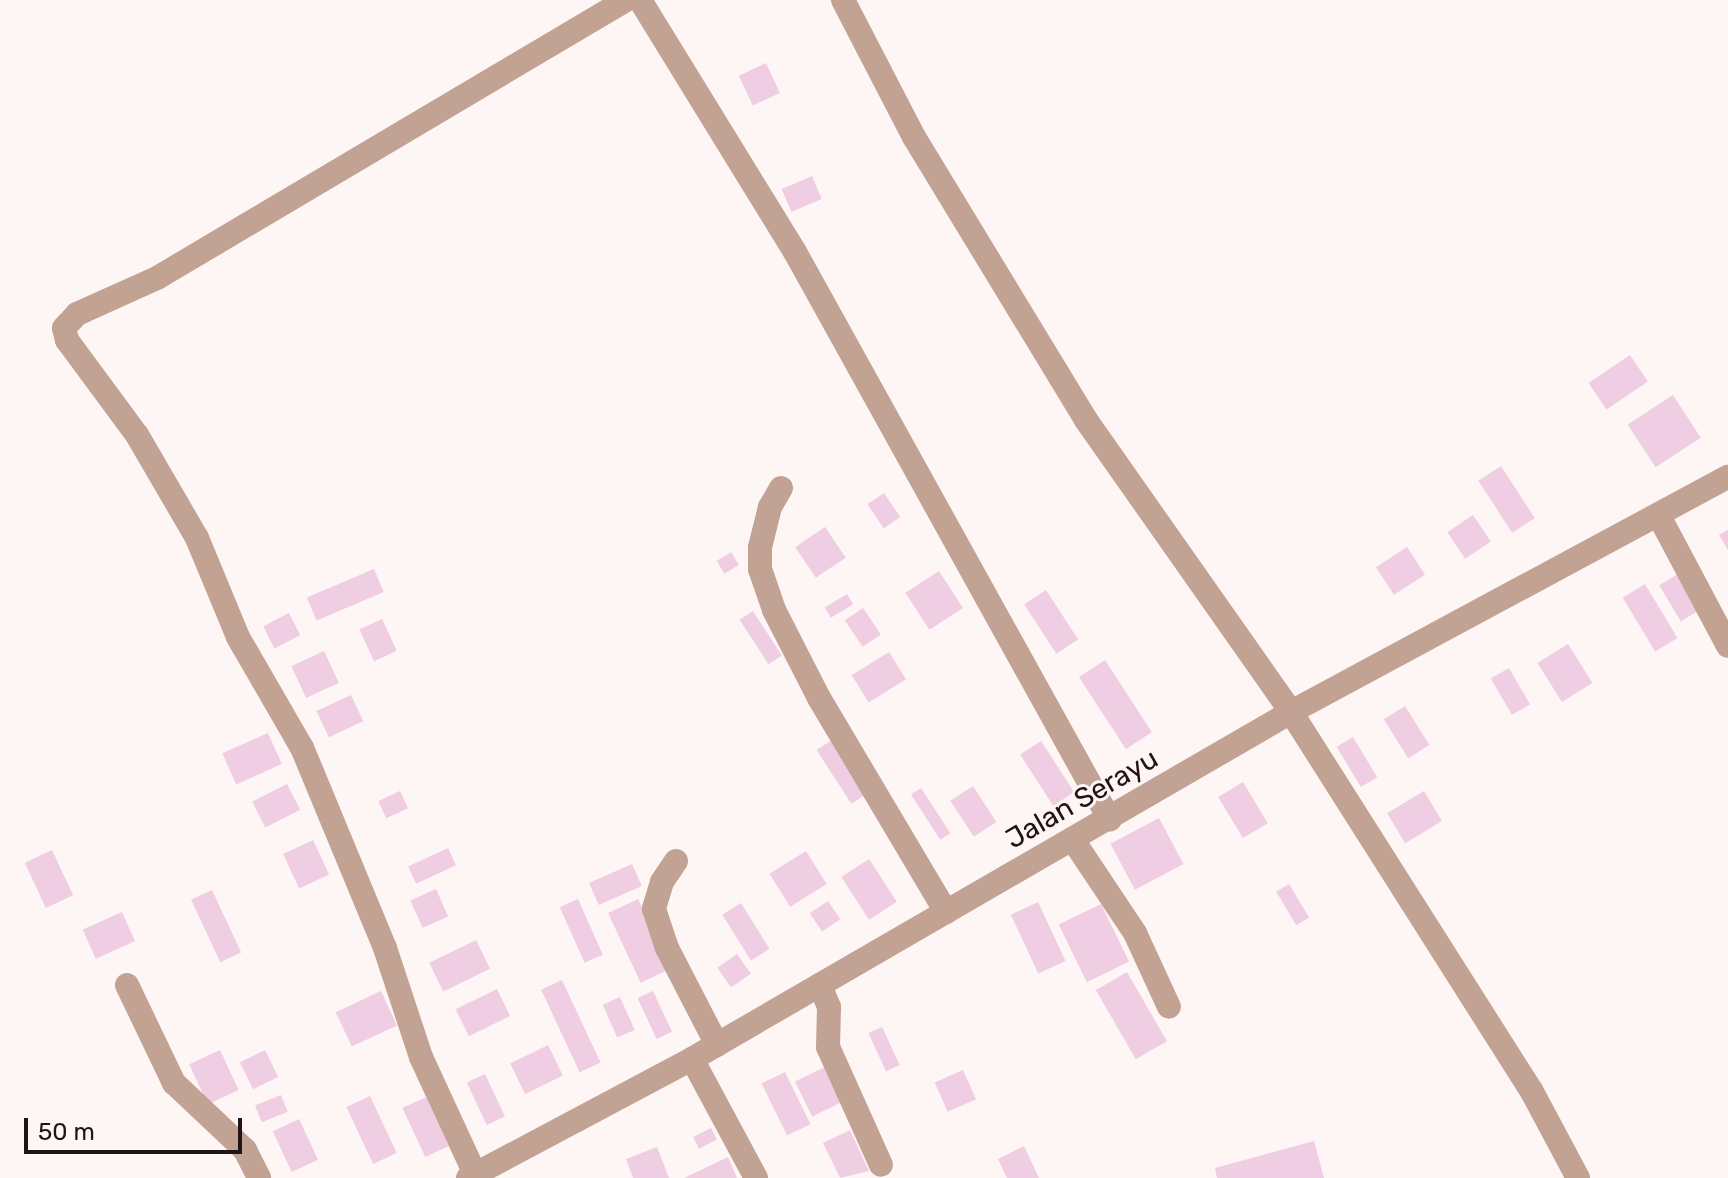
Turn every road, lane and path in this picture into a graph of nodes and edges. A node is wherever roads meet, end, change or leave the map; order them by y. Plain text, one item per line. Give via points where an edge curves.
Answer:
1 (626, 0) edge
2 (640, 0) edge
3 (843, 0) edge
4 (1728, 477) edge
5 (781, 488) dead end
6 (1659, 516) junction
7 (1728, 646) edge
8 (1291, 712) junction
9 (1110, 820) junction
10 (1073, 840) junction
11 (676, 861) dead end
12 (946, 912) junction
13 (127, 985) dead end
14 (820, 985) junction
15 (1169, 1007) dead end
16 (717, 1045) junction
17 (692, 1059) junction
18 (881, 1165) dead end
19 (472, 1176) edge
20 (259, 1178) edge
21 (756, 1178) edge
22 (1578, 1178) edge

1 - 19 street via 157,278 77,314 64,328 67,340 137,435 197,538 238,637 302,748
2 - 9 street via 795,252
3 - 8 street via 914,137 1086,420
4 - 6 street, Jalan Serayu
5 - 12 street via 765,519 760,547 760,569 774,610 819,698
6 - 7 street
6 - 8 street, Jalan Serayu
8 - 9 street, Jalan Serayu
8 - 22 street via 1531,1090
9 - 10 street, Jalan Serayu
10 - 12 street, Jalan Serayu
10 - 15 street via 1135,933
11 - 16 street via 654,909 680,976
12 - 14 street, Jalan Serayu
13 - 20 street via 174,1083 245,1150
14 - 16 street, Jalan Serayu
14 - 18 street via 829,1007 828,1047
16 - 17 street, Jalan Serayu
17 - 19 street, Jalan Serayu
17 - 21 street

